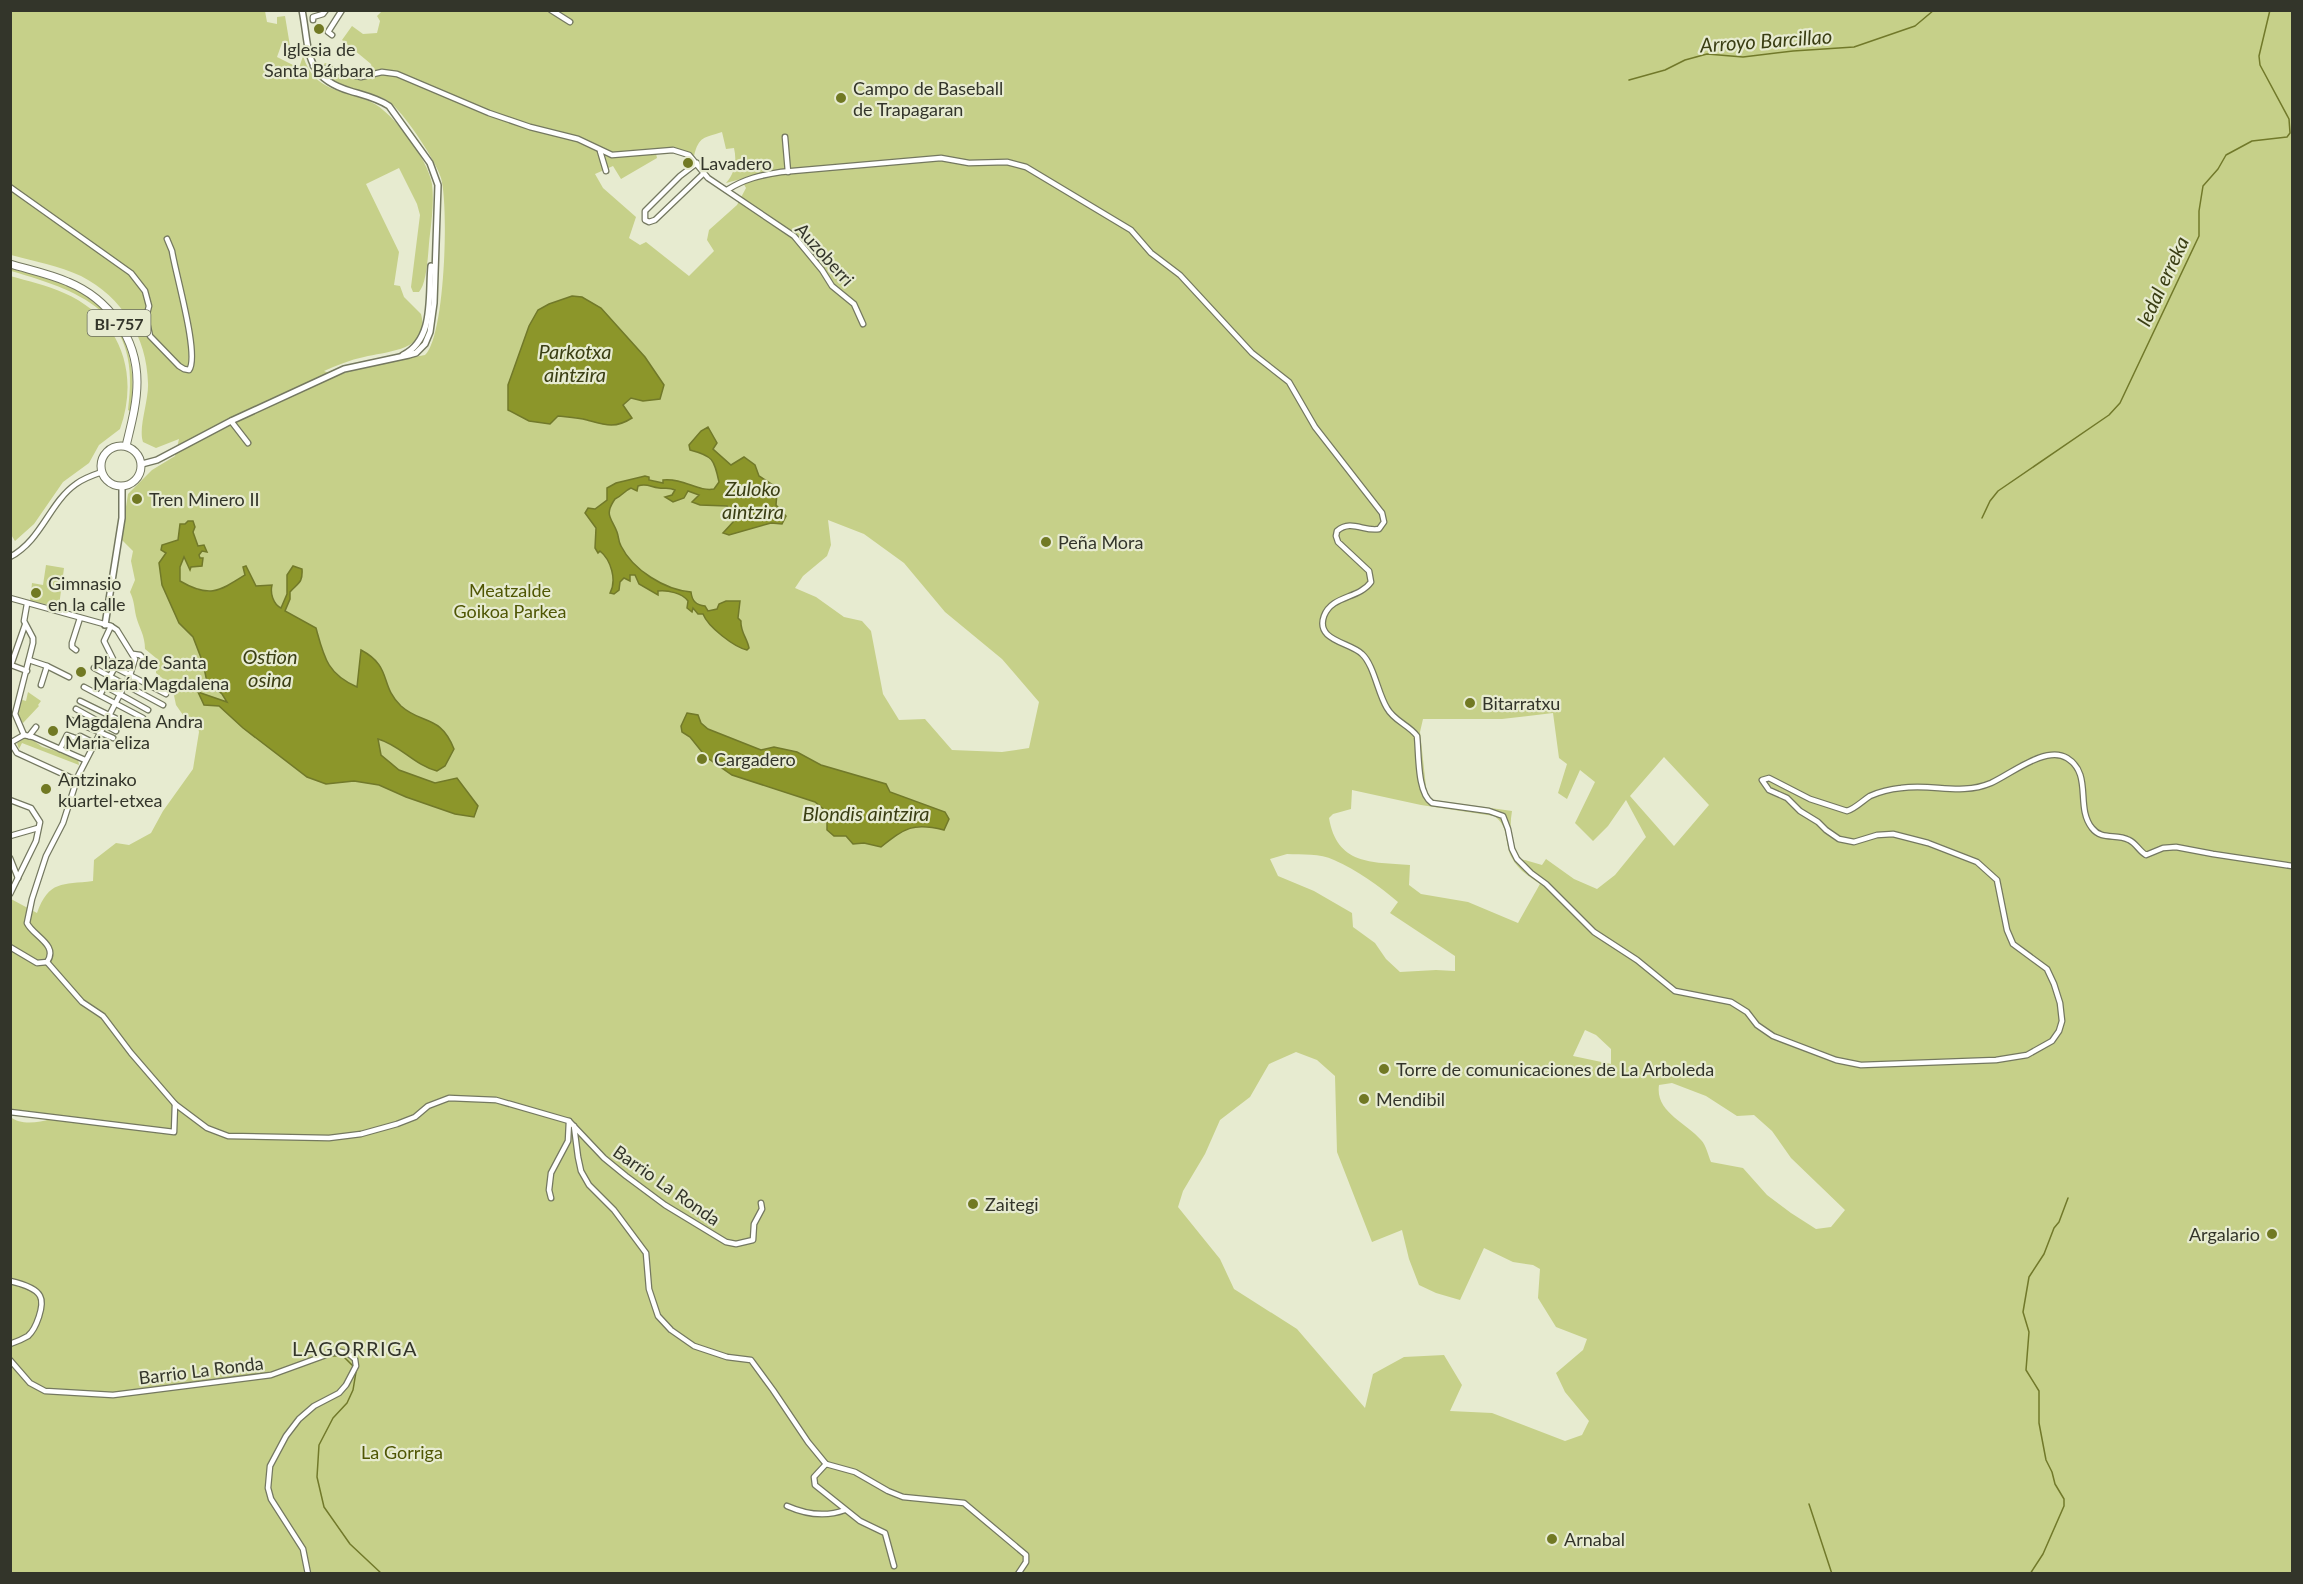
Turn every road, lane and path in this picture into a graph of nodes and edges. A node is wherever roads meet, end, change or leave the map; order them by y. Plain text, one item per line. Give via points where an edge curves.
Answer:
1 (302, 10) edge
2 (326, 10) edge
3 (342, 10) edge
4 (551, 10) edge
5 (313, 20) dead end
6 (570, 22) dead end
7 (332, 35) dead end
8 (313, 66) junction
9 (786, 137) dead end
10 (600, 151) junction
11 (697, 163) junction
12 (606, 171) dead end
13 (788, 172) junction
14 (704, 173) junction
15 (10, 187) edge
16 (727, 190) junction
17 (167, 239) dead end
18 (10, 264) edge
19 (863, 324) dead end
20 (231, 421) junction
21 (248, 443) dead end
22 (126, 446) junction
23 (142, 464) junction
24 (102, 472) junction
25 (122, 486) junction
26 (10, 557) edge
27 (10, 598) edge
28 (27, 604) junction
29 (80, 618) junction
30 (25, 625) junction
31 (108, 626) junction
32 (10, 643) edge
33 (17, 645) junction
34 (76, 650) dead end
35 (133, 654) junction
36 (29, 660) junction
37 (149, 664) dead end
38 (11, 665) edge
39 (116, 665) junction
40 (47, 666) junction
41 (94, 668) dead end
42 (27, 671) junction
43 (129, 675) junction
44 (69, 677) dead end
45 (109, 677) junction
46 (41, 685) dead end
47 (124, 685) junction
48 (105, 686) junction
49 (84, 687) dead end
50 (119, 694) junction
51 (166, 694) dead end
52 (100, 695) junction
53 (80, 701) dead end
54 (115, 703) junction
55 (163, 705) dead end
56 (76, 709) dead end
57 (148, 710) dead end
58 (109, 715) junction
59 (143, 718) dead end
60 (71, 720) dead end
61 (121, 721) dead end
62 (104, 724) junction
63 (36, 727) dead end
64 (117, 731) dead end
65 (100, 732) junction
66 (27, 736) junction
67 (113, 738) dead end
68 (11, 743) edge
69 (94, 743) junction
70 (60, 749) junction
71 (86, 760) junction
72 (76, 780) junction
73 (10, 800) edge
74 (38, 828) junction
75 (10, 836) edge
76 (10, 858) edge
77 (2292, 866) edge
78 (18, 878) junction
79 (10, 894) edge
80 (10, 947) edge
81 (48, 963) junction
82 (175, 1104) junction
83 (10, 1112) edge
84 (569, 1121) junction
85 (574, 1125) junction
86 (551, 1198) dead end
87 (761, 1203) dead end
88 (10, 1281) edge
89 (10, 1344) edge
90 (10, 1360) edge
91 (826, 1464) junction
92 (787, 1506) dead end
93 (845, 1510) junction
94 (894, 1566) dead end
95 (308, 1574) edge
96 (1018, 1574) edge

1 - 8 street
2 - 5 street
3 - 7 street via 328,32
4 - 6 street
8 - 10 street, Auzoberri via 362,77 379,73 397,75 530,127 578,139
8 - 20 street via 333,84 389,106 434,169 438,193 430,332 416,353 344,369
9 - 13 street
10 - 11 street, Auzoberri via 625,155 673,150 689,155
10 - 12 street
11 - 14 street, Auzoberri
11 - 14 street via 645,211 645,220 655,220
13 - 16 street via 754,177
13 - 77 street via 941,158 1016,164 1131,230 1151,253 1170,266 1252,353 1289,382 1315,427 1382,513 1384,522 1379,529 1351,525 1337,531 1338,542 1369,571 1371,582 1358,593 1333,604 1323,619 1323,627 1331,638 1365,657 1392,715 1418,736 1425,798 1503,816 1517,859 1594,932 1675,991 1731,1002 1773,1035 1836,1060 1861,1065 1980,1061 2027,1055 2044,1047 2059,1031 2060,1003 2047,969 2013,944 1997,880 1977,862 1893,834 1854,842 1839,838 1787,798 1769,790 1762,780 1765,778 1847,811 1870,796 1891,790 1961,790 1991,783 2039,758 2057,754 2069,758 2079,771 2083,780 2083,811 2097,834 2128,839 2146,855 2176,847
14 - 16 street, Auzoberri
15 - 17 street via 131,273 145,291 150,336 179,366 189,370 193,361 188,327
16 - 19 street, Auzoberri via 794,236 832,286 854,304
18 - 22 main road, BI-757 via 82,288 118,321 133,351 137,381
20 - 21 street
20 - 23 street
22 - 23 main road via 137,453
22 - 24 main road via 109,450 102,460
23 - 25 main road via 138,477
24 - 25 main road via 110,482
24 - 26 street via 68,490 34,539
25 - 31 street via 122,518
27 - 28 street
28 - 29 street
28 - 30 street
29 - 31 street
29 - 34 street via 72,643
30 - 33 street
30 - 36 street via 33,638
31 - 35 street via 117,630
31 - 39 street via 104,641
32 - 33 street
33 - 38 street
35 - 37 street
35 - 43 street via 135,660
36 - 40 street
36 - 42 street
38 - 42 street
39 - 43 street
39 - 45 street
40 - 44 street
40 - 46 street
41 - 45 street
42 - 66 street via 15,714
43 - 47 street
43 - 51 street
45 - 47 street
45 - 48 street
47 - 50 street
47 - 55 street
48 - 50 street
48 - 52 street
49 - 52 street
50 - 54 street
50 - 57 street
52 - 54 street
53 - 58 street
54 - 58 street
54 - 59 street
56 - 62 street
58 - 61 street
58 - 62 street
60 - 65 street
62 - 64 street
62 - 65 street
63 - 66 street
65 - 67 street
65 - 69 street
66 - 68 street
66 - 70 street
68 - 72 street via 17,753
69 - 70 street via 67,735
69 - 71 street
70 - 71 street
71 - 72 street
72 - 81 street via 27,917 29,927 48,947
73 - 74 street via 31,808 40,822
74 - 75 street
74 - 78 street
76 - 78 street
78 - 79 street
80 - 81 street, Barrio La Ronda via 37,963
81 - 82 street, Barrio La Ronda via 82,1002 103,1016
82 - 83 street via 174,1132
82 - 84 street, Barrio La Ronda via 213,1131 238,1138 361,1134 415,1117 448,1098 496,1100
84 - 85 street, Barrio La Ronda
84 - 86 street via 568,1141 551,1173
85 - 87 street, Barrio La Ronda via 626,1176 726,1242 753,1240
85 - 91 street via 581,1172 646,1253 649,1289 658,1316 694,1346 751,1360
88 - 89 street via 38,1292 42,1298 33,1329 28,1336
90 - 95 street, Barrio La Ronda via 30,1383 45,1391 113,1395 271,1375 337,1351 349,1354 356,1366 346,1385 299,1419 270,1466 271,1499 303,1549
91 - 93 street via 813,1482
91 - 96 street via 855,1472 903,1497 964,1503 1026,1554
92 - 93 street via 803,1513 835,1514
93 - 94 street via 885,1533

